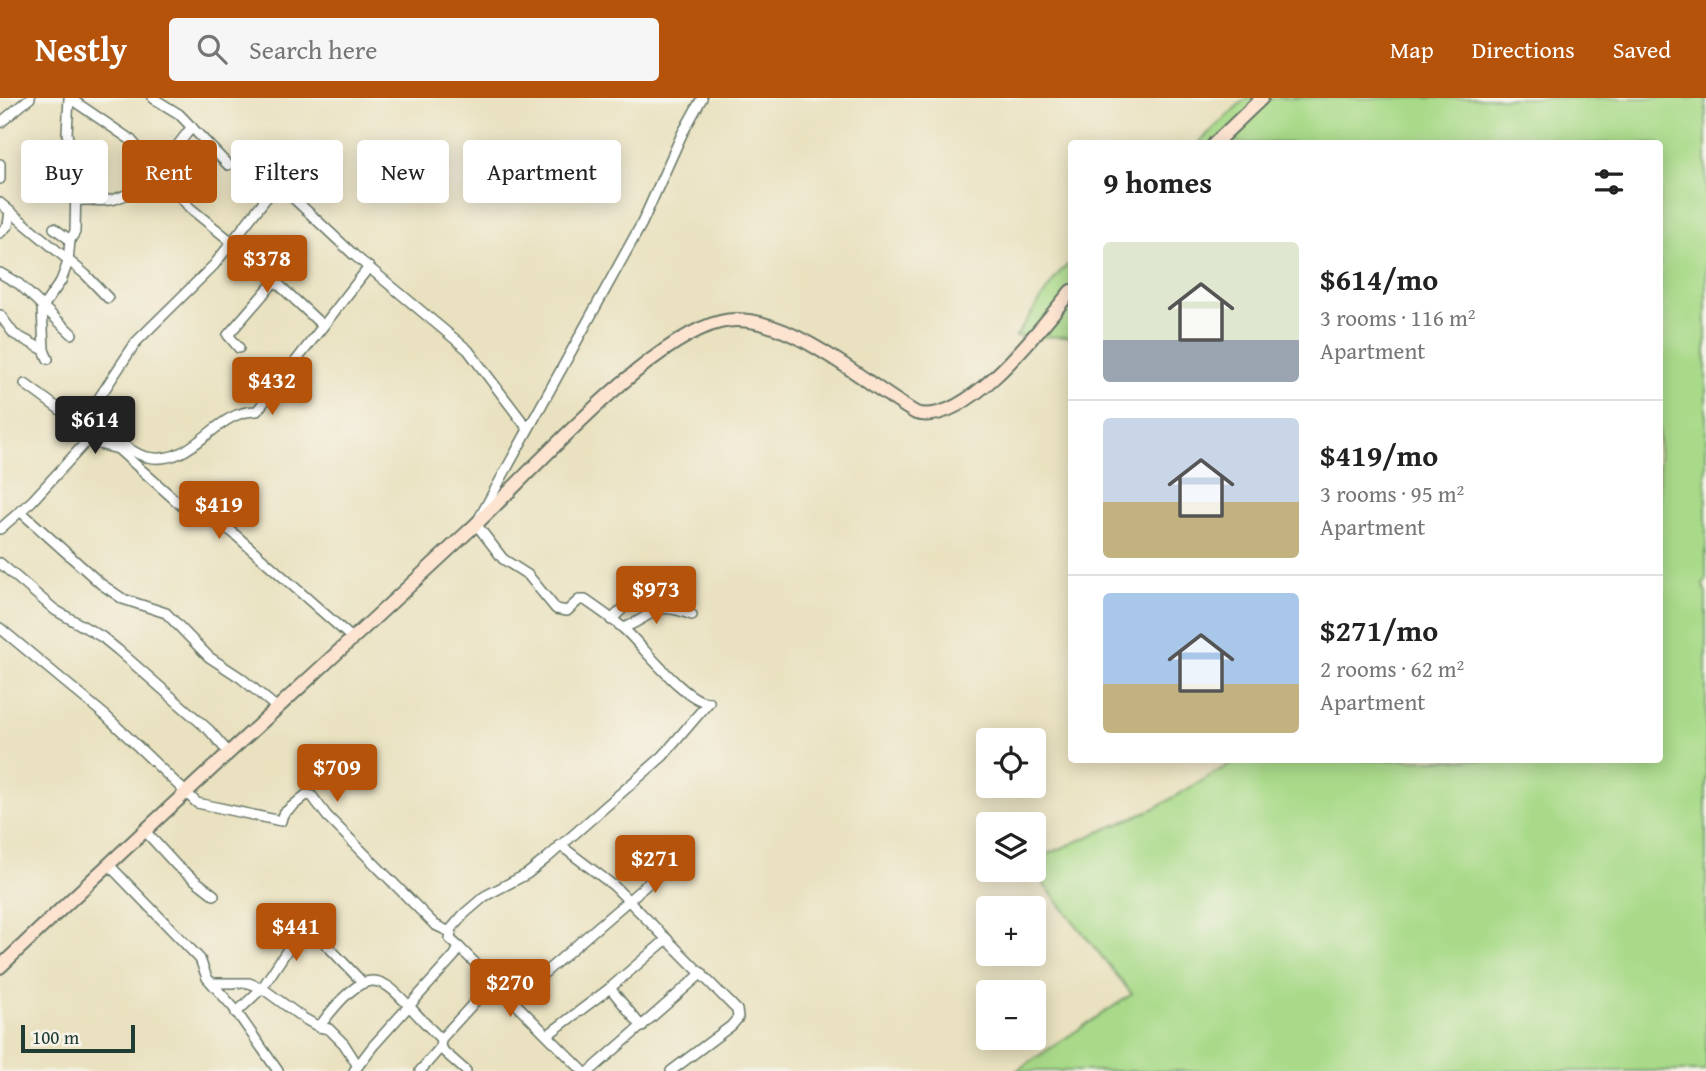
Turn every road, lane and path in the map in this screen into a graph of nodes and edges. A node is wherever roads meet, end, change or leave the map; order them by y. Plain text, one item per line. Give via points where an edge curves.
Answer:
1 (30, 98) edge
2 (153, 98) edge
3 (702, 98) edge
4 (1262, 98) edge
5 (70, 99) edge
6 (0, 124) edge
7 (192, 127) junction
8 (69, 140) edge
9 (131, 140) edge
10 (181, 140) edge
11 (1218, 140) edge
12 (0, 164) edge
13 (228, 165) dead end
14 (0, 179) edge
15 (0, 203) edge
16 (76, 203) edge
17 (186, 203) edge
18 (262, 203) edge
19 (300, 203) edge
20 (10, 212) junction
21 (54, 228) dead end
22 (0, 233) edge
23 (70, 240) junction
24 (231, 242) junction
25 (68, 262) junction
26 (369, 267) junction
27 (0, 273) edge
28 (274, 282) junction
29 (1068, 295) edge
30 (108, 298) dead end
31 (42, 307) junction
32 (0, 315) edge
33 (323, 326) junction
34 (72, 334) dead end
35 (239, 348) dead end
36 (25, 384) dead end
37 (528, 429) junction
38 (87, 430) junction
39 (88, 441) junction
40 (108, 445) junction
41 (20, 511) junction
42 (476, 524) junction
43 (0, 529) edge
44 (0, 563) edge
45 (640, 585) dead end
46 (692, 615) dead end
47 (611, 620) junction
48 (0, 628) edge
49 (623, 628) junction
50 (352, 638) junction
51 (276, 707) junction
52 (228, 752) junction
53 (185, 793) junction
54 (145, 831) junction
55 (560, 845) junction
56 (109, 865) junction
57 (664, 869) dead end
58 (214, 895) dead end
59 (629, 901) junction
60 (450, 932) junction
61 (667, 939) junction
62 (459, 947) junction
63 (0, 967) edge
64 (702, 973) junction
65 (363, 982) junction
66 (212, 983) junction
67 (492, 983) junction
68 (261, 988) junction
69 (610, 988) junction
70 (513, 1000) junction
71 (408, 1008) junction
72 (236, 1013) junction
73 (318, 1027) junction
74 (642, 1027) junction
75 (549, 1034) junction
76 (440, 1044) junction
77 (356, 1068) edge
78 (278, 1071) edge
79 (420, 1071) edge
80 (466, 1071) edge
81 (583, 1071) edge
82 (590, 1071) edge
83 (671, 1071) edge

1 - 6 street
2 - 7 street
3 - 37 street via 642,223
4 - 11 main road
5 - 8 street
5 - 9 street
7 - 10 street
7 - 13 street
12 - 14 street
15 - 20 street
16 - 23 street via 75,232
17 - 24 street
18 - 24 street
19 - 26 street
20 - 22 street via 8,225
20 - 25 street
21 - 23 street
23 - 25 street
24 - 28 street
24 - 38 street via 214,265 136,342 95,404
25 - 30 street
25 - 31 street
26 - 33 street
26 - 37 street via 468,351
27 - 31 street via 21,283
28 - 33 street
28 - 35 street via 228,335
29 - 42 main road via 994,379 931,415 916,413 802,340 761,322 719,322 671,346 644,366
31 - 32 street via 46,354 14,334
31 - 34 street
33 - 40 street via 257,411 234,414 191,449 149,457 118,442
36 - 38 street
37 - 42 street
38 - 39 street
39 - 40 street
39 - 41 street
40 - 50 street via 135,461 183,508 231,531
41 - 43 street
41 - 51 street via 101,584 123,599 166,613 208,657
42 - 47 street via 503,559 528,575 559,611 570,610 583,599
42 - 50 main road
44 - 52 street via 55,610 102,637
45 - 47 street via 638,594
46 - 49 street via 662,607
47 - 49 street
48 - 53 street via 106,716
49 - 55 street via 671,678 701,702 709,702 663,757
50 - 51 main road
51 - 52 main road
52 - 53 main road
53 - 54 main road
53 - 60 street via 197,803 269,821 281,821 306,795 312,796 435,925
54 - 56 main road
54 - 58 street via 177,866
55 - 59 street
55 - 60 street via 527,874 476,903
56 - 63 main road
56 - 66 street via 200,959
57 - 59 street
59 - 61 street
59 - 70 street
60 - 62 street via 450,939
61 - 64 street
61 - 69 street
62 - 67 street
62 - 71 street
64 - 74 street
64 - 83 street via 737,1010 738,1018
65 - 68 street via 320,938 301,940 288,949
65 - 71 street via 382,981
65 - 73 street
66 - 68 street via 234,981
66 - 72 street
67 - 70 street
67 - 76 street
68 - 72 street
68 - 73 street
69 - 74 street
69 - 75 street
70 - 75 street
71 - 76 street
71 - 77 street
72 - 78 street
73 - 77 street via 329,1029 344,1044
74 - 82 street
75 - 81 street
76 - 79 street
76 - 80 street

